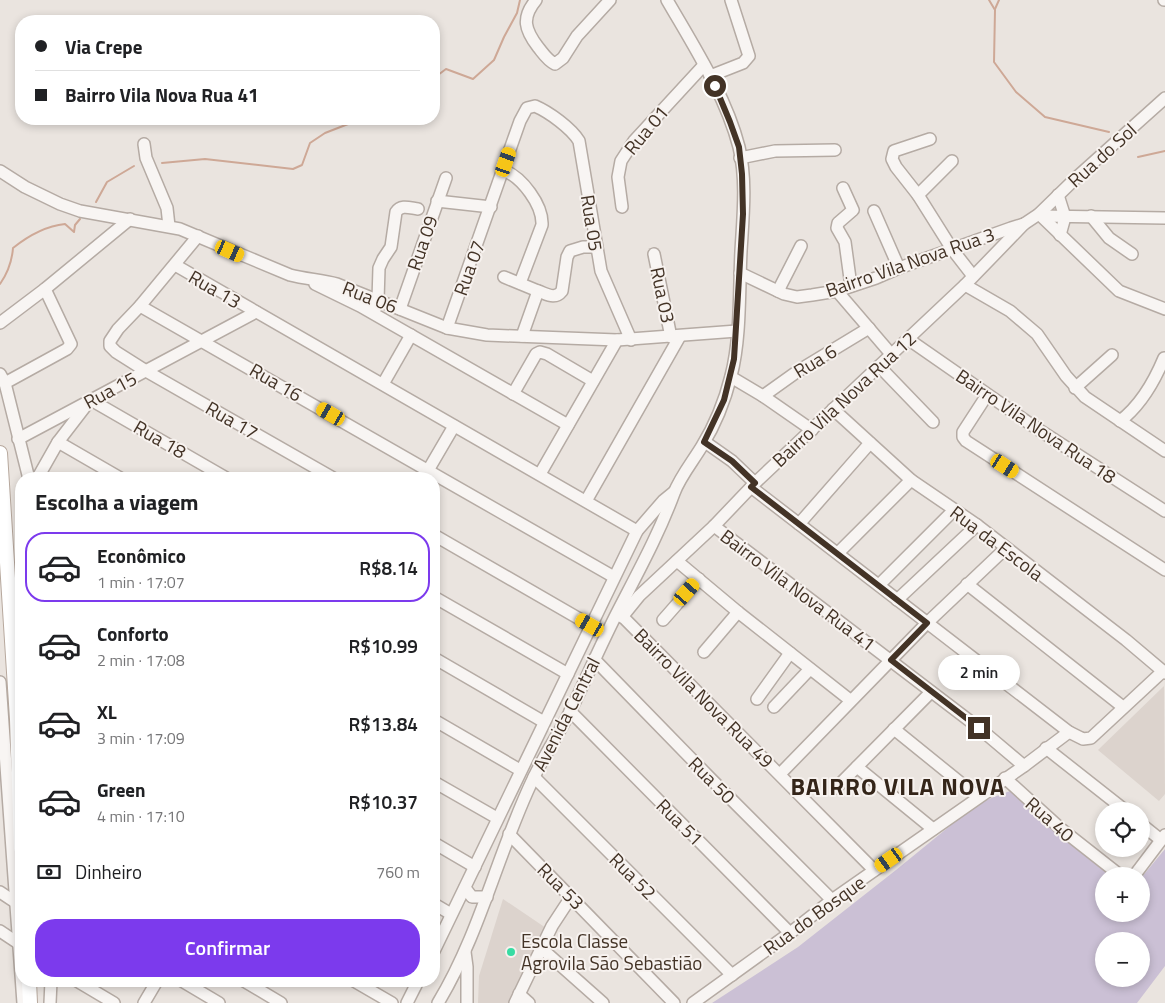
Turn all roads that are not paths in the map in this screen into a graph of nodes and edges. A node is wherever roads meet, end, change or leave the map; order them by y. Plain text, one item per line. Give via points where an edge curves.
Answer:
1 (536, 0) edge
2 (610, 0) edge
3 (667, 0) edge
4 (731, 0) edge
5 (704, 65) junction
6 (710, 76) junction
7 (1165, 98) edge
8 (549, 115) joint
9 (930, 139) dead end
10 (144, 144) dead end
11 (835, 150) dead end
12 (740, 158) junction
13 (952, 161) dead end
14 (503, 170) junction
15 (0, 171) edge
16 (446, 178) dead end
17 (843, 188) dead end
18 (918, 195) junction
19 (1058, 195) junction
20 (437, 201) junction
21 (491, 207) junction
22 (622, 207) dead end
23 (418, 209) dead end
24 (874, 211) dead end
25 (1040, 215) junction
26 (1091, 216) junction
27 (1065, 217) junction
28 (1165, 218) edge
29 (130, 219) junction
30 (1024, 224) junction
31 (169, 226) junction
32 (1060, 235) junction
33 (198, 236) junction
34 (801, 246) dead end
35 (596, 247) junction
36 (952, 249) junction
37 (654, 254) dead end
38 (1132, 254) dead end
39 (175, 265) junction
40 (899, 268) junction
41 (740, 272) junction
42 (504, 277) dead end
43 (307, 279) junction
44 (969, 280) junction
45 (520, 283) junction
46 (851, 286) junction
47 (45, 289) junction
48 (538, 291) junction
49 (778, 291) junction
50 (837, 291) junction
51 (378, 300) junction
52 (140, 306) junction
53 (400, 308) junction
54 (1165, 309) edge
55 (256, 312) junction
56 (374, 315) junction
57 (0, 323) edge
58 (447, 328) junction
59 (869, 328) junction
60 (737, 330) junction
61 (411, 335) junction
62 (522, 336) junction
63 (676, 336) junction
64 (908, 339) junction
65 (202, 340) junction
66 (617, 340) junction
67 (631, 340) junction
68 (891, 354) junction
69 (1112, 355) dead end
70 (1164, 358) edge
71 (879, 366) junction
72 (146, 371) junction
73 (731, 377) junction
74 (2, 379) edge
75 (593, 381) junction
76 (383, 384) junction
77 (1075, 388) junction
78 (513, 394) junction
79 (987, 395) junction
80 (763, 396) junction
81 (91, 400) junction
82 (833, 409) junction
83 (1120, 421) junction
84 (933, 422) dead end
85 (568, 425) junction
86 (454, 426) junction
87 (812, 430) junction
88 (18, 439) junction
89 (58, 442) junction
90 (704, 442) junction
91 (870, 443) junction
92 (1164, 448) edge
93 (0, 453) edge
94 (27, 472) edge
95 (41, 472) edge
96 (110, 472) edge
97 (216, 472) edge
98 (323, 472) edge
99 (422, 472) edge
100 (426, 472) edge
101 (540, 474) junction
102 (911, 480) junction
103 (440, 482) edge
104 (753, 485) junction
105 (674, 492) junction
106 (586, 501) junction
107 (1164, 508) edge
108 (954, 510) junction
109 (799, 524) junction
110 (977, 525) junction
111 (714, 526) junction
112 (637, 530) junction
113 (440, 538) edge
114 (1006, 548) junction
115 (838, 553) junction
116 (624, 557) junction
117 (677, 561) junction
118 (1163, 564) edge
119 (642, 566) junction
120 (614, 577) junction
121 (699, 579) junction
122 (967, 584) junction
123 (879, 585) junction
124 (440, 600) edge
125 (897, 600) junction
126 (738, 612) junction
127 (620, 614) junction
128 (663, 620) dead end
129 (927, 623) junction
130 (590, 625) junction
131 (704, 652) dead end
132 (790, 653) junction
133 (594, 659) junction
134 (891, 660) junction
135 (440, 661) edge
136 (810, 668) junction
137 (1164, 672) edge
138 (568, 674) junction
139 (0, 682) edge
140 (15, 688) edge
141 (930, 692) junction
142 (1, 699) edge
143 (757, 699) dead end
144 (850, 700) junction
145 (1124, 706) junction
146 (774, 707) dead end
147 (570, 711) junction
148 (544, 722) junction
149 (440, 723) edge
150 (894, 729) junction
151 (1069, 732) junction
152 (1046, 748) junction
153 (1024, 766) junction
154 (3, 767) edge
155 (856, 768) junction
156 (520, 770) junction
157 (780, 774) junction
158 (534, 777) junction
159 (1005, 778) junction
160 (440, 785) edge
161 (836, 788) dead end
162 (978, 798) junction
163 (1115, 802) edge
164 (497, 818) junction
165 (0, 828) edge
166 (933, 829) junction
167 (1150, 829) edge
168 (510, 834) junction
169 (11, 835) junction
170 (1163, 837) edge
171 (440, 847) edge
172 (475, 867) junction
173 (1110, 867) edge
174 (1141, 867) edge
175 (874, 870) junction
176 (465, 888) junction
177 (15, 889) edge
178 (0, 892) edge
179 (487, 897) junction
180 (571, 897) junction
181 (459, 899) junction
182 (832, 900) junction
183 (15, 901) edge
184 (440, 907) edge
185 (482, 910) junction
186 (452, 914) junction
187 (0, 930) edge
188 (790, 933) junction
189 (440, 938) edge
190 (15, 941) edge
191 (541, 948) junction
192 (463, 958) junction
193 (732, 975) junction
194 (22, 987) edge
195 (29, 987) edge
196 (51, 987) edge
197 (89, 987) edge
198 (153, 987) edge
199 (192, 987) edge
200 (254, 987) edge
201 (364, 987) edge
202 (415, 987) edge
203 (517, 998) edge
204 (23, 1003) edge
205 (30, 1003) edge
206 (50, 1003) edge
207 (114, 1003) edge
208 (144, 1003) edge
209 (219, 1003) edge
210 (282, 1003) edge
211 (392, 1003) edge
212 (407, 1003) edge
213 (438, 1003) edge
214 (468, 1003) edge
215 (529, 1003) edge
216 (603, 1003) edge
217 (674, 1003) edge
218 (692, 1003) edge

1 - 2 street via 527,16 527,30 544,55 555,64
3 - 5 street
4 - 6 street via 749,56 743,62
5 - 6 street
5 - 22 street, Rua 01 via 624,154 618,171
6 - 12 street via 730,122
7 - 19 street, Rua do Sol
8 - 14 street, Rua 07 via 535,106 528,108
8 - 35 street, Rua 05 via 579,141
9 - 18 street via 896,150 892,155 896,167
10 - 31 street via 146,158 168,208
11 - 12 street via 775,151
12 - 41 street via 743,214
13 - 18 street
14 - 21 street, Rua 07
14 - 45 street via 521,181 542,218
15 - 29 street, Rua 06 via 60,204 80,211
16 - 20 street, Rua 09
17 - 46 street via 854,209 838,223 845,242
18 - 36 street
19 - 25 street, Rua do Sol
19 - 27 street
20 - 21 street
20 - 53 street, Rua 09
21 - 58 street, Rua 07
23 - 51 street via 403,207 396,212 391,247 380,268
24 - 40 street
25 - 27 street
25 - 30 street, Rua do Sol
25 - 32 street
26 - 27 street
26 - 28 street
26 - 38 street via 1109,238
27 - 32 street
29 - 31 street, Rua 06
29 - 47 street
30 - 36 street, Bairro Vila Nova Rua 3
30 - 44 street, Bairro Vila Nova Rua 12
31 - 33 street, Rua 06
32 - 54 street via 1119,291
33 - 39 street
33 - 43 street, Rua 06 via 246,258
34 - 49 street
35 - 48 street via 569,252 564,287 559,295
35 - 67 street, Rua 05 via 606,284
36 - 40 street, Bairro Vila Nova Rua 3
36 - 44 street
37 - 63 street, Rua 03
39 - 52 street
39 - 55 street, Rua 13
40 - 46 street, Bairro Vila Nova Rua 3
41 - 49 street, Bairro Vila Nova Rua 3
41 - 60 street
42 - 45 street
43 - 51 street, Rua 06 via 322,280
43 - 56 street
44 - 64 street, Bairro Vila Nova Rua 12
44 - 77 street via 1010,310 1046,344
45 - 48 street
46 - 50 street, Bairro Vila Nova Rua 3
47 - 57 street
47 - 74 street via 71,344 67,349
48 - 62 street
49 - 50 street, Bairro Vila Nova Rua 3 via 802,297
50 - 59 street
51 - 53 street, Rua 06
51 - 56 street
52 - 65 street, Rua 16
52 - 72 street, Rua 17 via 110,341 112,349
53 - 58 street, Rua 06
55 - 65 street, Rua 15
55 - 76 street, Rua 13
56 - 61 street
58 - 62 street, Rua 06 via 487,335
59 - 68 street
59 - 80 street, Rua 6
60 - 63 street, Rua 06
60 - 73 street
61 - 76 street
61 - 78 street
62 - 66 street, Rua 06
63 - 67 street, Rua 06
63 - 106 street
64 - 68 street, Bairro Vila Nova Rua 12
64 - 79 street, Bairro Vila Nova Rua 18
65 - 72 street, Rua 15
65 - 99 street, Rua 16
66 - 67 street, Rua 06
66 - 75 street
68 - 71 street, Bairro Vila Nova Rua 12
69 - 77 street
70 - 83 street via 1138,405
71 - 82 street, Bairro Vila Nova Rua 12
71 - 84 street
72 - 81 street, Rua 15
72 - 98 street, Rua 17
73 - 80 street
73 - 90 street
74 - 88 street
75 - 78 street via 540,352
75 - 85 street
76 - 86 street, Rua 13
77 - 83 street
78 - 85 street
79 - 107 street, Bairro Vila Nova Rua 18
79 - 118 street via 964,429 963,437 971,445
80 - 87 street
81 - 88 street, Rua 15
81 - 89 street
81 - 97 street, Rua 18
82 - 87 street, Bairro Vila Nova Rua 12
82 - 91 street, Rua da Escola
83 - 92 street
85 - 101 street
86 - 100 street
86 - 101 street, Rua 13
87 - 104 street, Bairro Vila Nova Rua 12
88 - 94 street
89 - 95 street
89 - 96 street
90 - 104 street via 732,461
90 - 105 street
91 - 102 street, Rua da Escola
91 - 109 street
93 - 140 main road
101 - 106 street, Rua 13
102 - 108 street, Rua da Escola
102 - 115 street
103 - 120 street, Rua 16
104 - 109 street
104 - 111 street, Bairro Vila Nova Rua 12
105 - 112 street, Avenida Central
105 - 119 street, Avenida Central
106 - 112 street, Rua 13
108 - 110 street, Rua da Escola
108 - 123 street
109 - 115 street
110 - 114 street, Rua da Escola
110 - 125 street
111 - 117 street, Bairro Vila Nova Rua 12
111 - 134 street, Bairro Vila Nova Rua 41
112 - 116 street, Avenida Central
113 - 130 street
114 - 122 street
114 - 137 street, Rua da Escola
115 - 123 street
116 - 119 street
116 - 120 street, Avenida Central
117 - 121 street
117 - 127 street, Bairro Vila Nova Rua 12
119 - 127 street, Avenida Central
120 - 130 street, Avenida Central
121 - 126 street
121 - 128 street
122 - 129 street
122 - 145 street
123 - 125 street
124 - 138 street
125 - 129 street
126 - 131 street
126 - 132 street
127 - 133 street, Avenida Central
127 - 157 street, Bairro Vila Nova Rua 49
129 - 134 street
129 - 151 street
130 - 138 street, Avenida Central
132 - 136 street
132 - 143 street
133 - 147 street, Avenida Central
133 - 182 street, Rua 50
134 - 141 street, Bairro Vila Nova Rua 41
134 - 144 street
135 - 148 street
136 - 144 street
136 - 146 street
137 - 145 street
138 - 148 street, Avenida Central
139 - 142 street
141 - 150 street
141 - 153 street, Bairro Vila Nova Rua 41
142 - 154 street
144 - 157 street
145 - 151 street via 1091,738 1083,739
147 - 158 street, Avenida Central
147 - 188 street, Rua 51
148 - 156 street, Avenida Central
149 - 156 street
150 - 155 street
150 - 162 street
151 - 152 street, Rua do Bosque
152 - 153 street, Rua do Bosque
152 - 163 street
153 - 159 street, Rua do Bosque
154 - 169 street
155 - 161 street
155 - 166 street
156 - 164 street, Avenida Central
157 - 175 street, Bairro Vila Nova Rua 49
158 - 168 street, Avenida Central
158 - 193 street, Rua 52
159 - 162 street, Rua do Bosque
159 - 173 street, Rua 40
160 - 164 street
162 - 166 street, Rua do Bosque
164 - 172 street, Avenida Central
165 - 169 street
166 - 175 street, Rua do Bosque
167 - 170 street
168 - 179 street, Avenida Central
168 - 180 street, Rua 53
169 - 177 street
170 - 174 street
171 - 172 street
172 - 176 street, Avenida Central
175 - 182 street, Rua do Bosque
176 - 179 street via 472,897
176 - 181 street, Avenida Central
178 - 183 street
179 - 185 street, Avenida Central
180 - 191 street
180 - 217 street, Rua 53
181 - 185 street via 472,901
181 - 186 street, Avenida Central
182 - 188 street, Rua do Bosque
184 - 186 street
185 - 192 street, Avenida Central
186 - 189 street, Avenida Central
187 - 190 street
188 - 193 street, Rua do Bosque
191 - 203 street
191 - 216 street
192 - 213 street, Avenida Central
192 - 214 street
193 - 218 street, Rua do Bosque
194 - 204 street
195 - 205 main road
196 - 206 street
197 - 207 street
198 - 208 street
199 - 209 street
200 - 210 street
201 - 211 street
202 - 212 street
203 - 215 street

